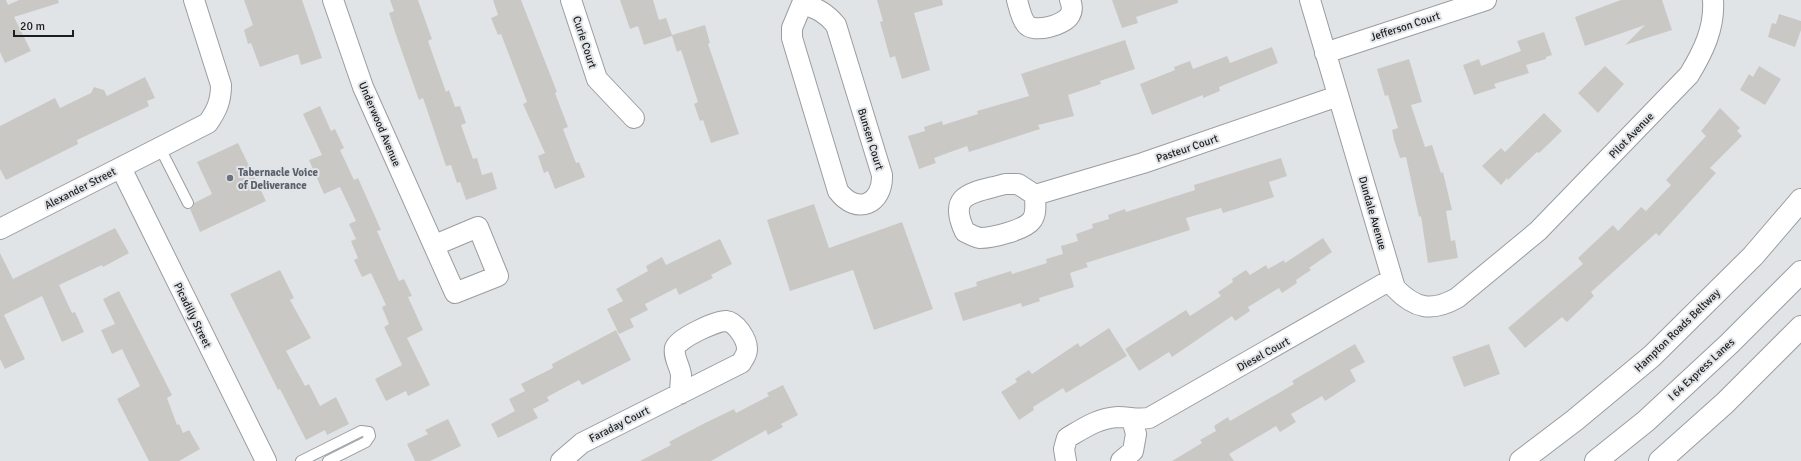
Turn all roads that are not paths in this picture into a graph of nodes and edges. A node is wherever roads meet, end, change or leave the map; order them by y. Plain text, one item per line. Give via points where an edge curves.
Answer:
1 (194, 0) edge
2 (333, 0) edge
3 (571, 0) edge
4 (1017, 0) edge
5 (1070, 0) edge
6 (1310, 0) edge
7 (1486, 0) edge
8 (1714, 0) edge
9 (802, 2) edge
10 (1325, 53) junction
11 (1338, 96) junction
12 (634, 118) dead end
13 (160, 148) junction
14 (121, 168) junction
15 (1035, 195) dead end
16 (1801, 200) edge
17 (188, 203) dead end
18 (0, 229) edge
19 (435, 245) dead end
20 (1514, 251) joint
21 (1801, 272) edge
22 (1392, 279) junction
23 (1801, 327) edge
24 (680, 394) dead end
25 (1132, 419) junction
26 (266, 461) edge
27 (301, 461) edge
28 (328, 461) edge
29 (561, 461) edge
30 (1066, 461) edge
31 (1121, 461) edge
32 (1521, 461) edge
33 (1596, 461) edge
34 (1660, 461) edge

1 - 13 street via 221,85 221,99 218,109 208,122
2 - 19 street, Underwood Avenue via 363,87
3 - 12 street, Curie Court via 597,79
4 - 5 street via 1026,24 1032,29 1039,30 1064,22 1070,15
6 - 10 street, Dundale Avenue
7 - 10 street, Jefferson Court
8 - 20 street, Pilot Avenue via 1710,33 1689,75 1538,231
9 - 9 street, Bunsen Court via 792,28 792,38 838,192 853,204 865,205 877,197 883,185 882,175 836,25 827,14
10 - 11 street, Dundale Avenue
11 - 15 street, Pasteur Court via 1143,163
11 - 22 street, Dundale Avenue
13 - 14 street, Alexander Street
13 - 17 lane
14 - 18 street, Alexander Street
14 - 26 street, Picadilly Street
16 - 32 highway, Hampton Roads Beltway via 1753,256 1652,356
20 - 22 street, Dundale Avenue via 1445,305 1417,305 1395,288
21 - 33 highway, I 64 Express Lanes via 1729,344 1646,421
22 - 25 street, Diesel Court via 1149,418
23 - 34 highway via 1725,403
24 - 29 street, Faraday Court via 582,443
25 - 30 street, Diesel Court via 1102,419 1067,438 1064,449
25 - 31 street via 1136,434 1133,451
27 - 28 lane via 361,431 369,432 370,436 366,442

